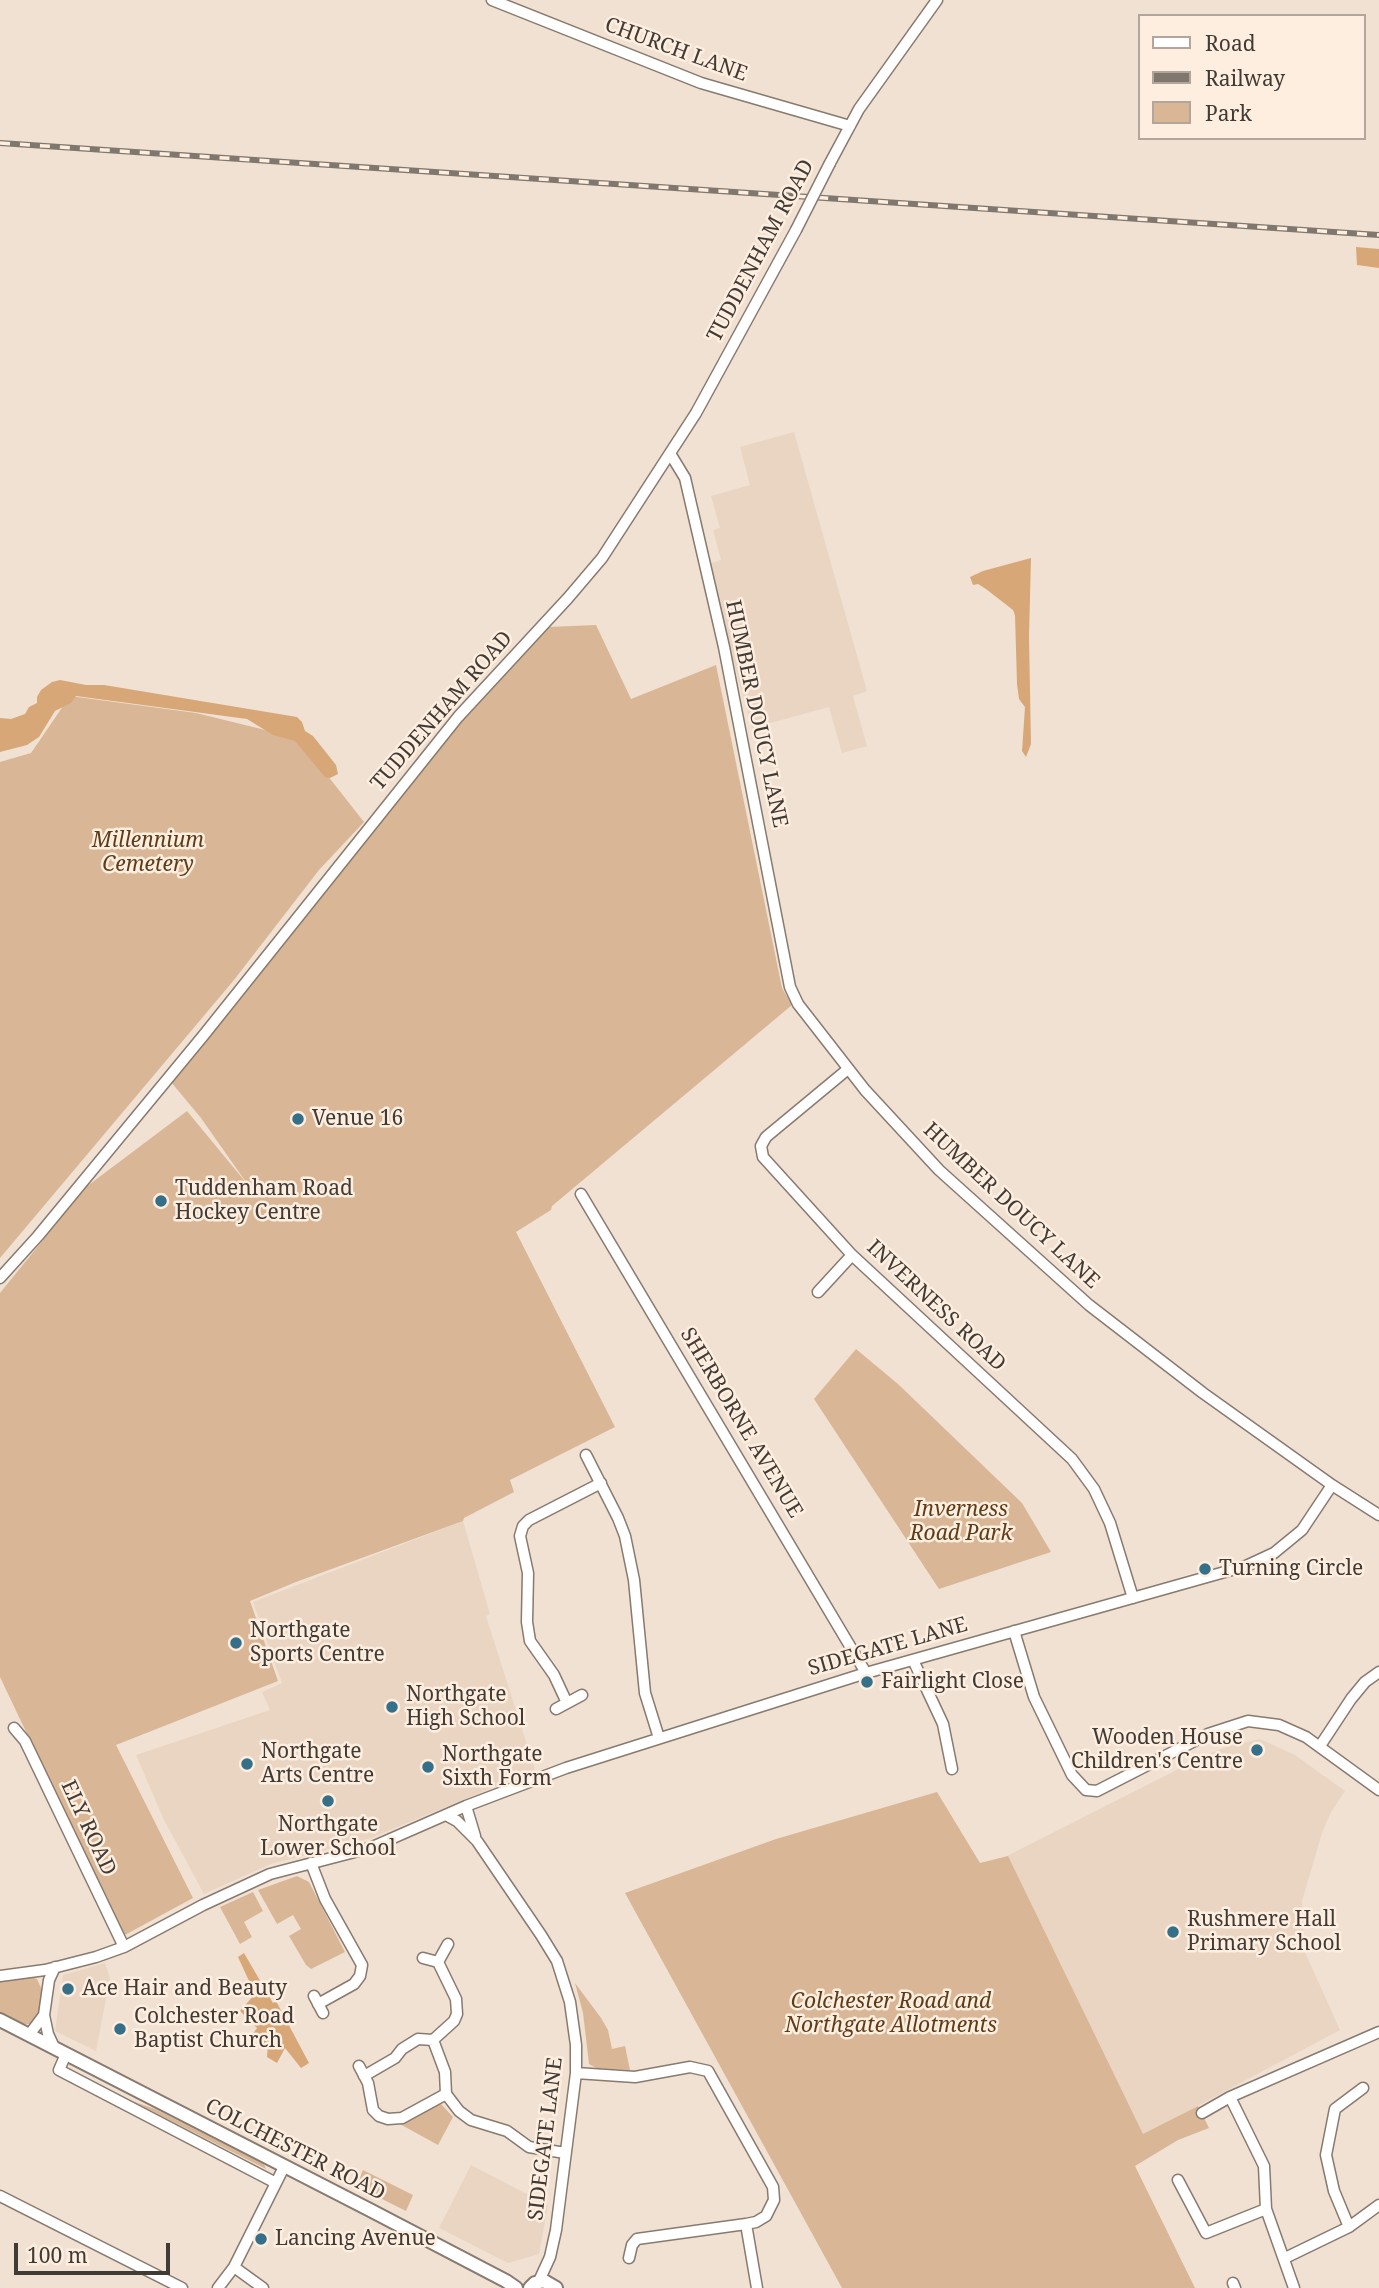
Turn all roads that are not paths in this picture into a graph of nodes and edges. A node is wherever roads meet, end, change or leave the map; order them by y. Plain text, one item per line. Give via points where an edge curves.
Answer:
1 (492, 0) edge
2 (937, 0) edge
3 (850, 126) junction
4 (671, 455) junction
5 (848, 1069) junction
6 (581, 1194) dead end
7 (852, 1255) junction
8 (0, 1278) edge
9 (818, 1292) dead end
10 (586, 1455) dead end
11 (601, 1483) junction
12 (1332, 1485) junction
13 (1379, 1515) edge
14 (1133, 1598) junction
15 (1014, 1631) junction
16 (913, 1660) junction
17 (1379, 1672) edge
18 (866, 1673) junction
19 (582, 1695) dead end
20 (567, 1703) junction
21 (556, 1709) dead end
22 (14, 1728) dead end
23 (659, 1738) junction
24 (1320, 1746) junction
25 (952, 1769) dead end
26 (1379, 1790) edge
27 (466, 1806) junction
28 (446, 1815) junction
29 (477, 1841) junction
30 (311, 1863) junction
31 (448, 1944) dead end
32 (124, 1947) junction
33 (423, 1958) dead end
34 (438, 1962) junction
35 (54, 1967) junction
36 (0, 1976) edge
37 (318, 2004) dead end
38 (44, 2015) junction
39 (0, 2020) edge
40 (1379, 2032) edge
41 (29, 2035) junction
42 (433, 2040) junction
43 (61, 2052) junction
44 (576, 2073) junction
45 (1363, 2088) dead end
46 (446, 2094) junction
47 (1230, 2097) junction
48 (1202, 2113) dead end
49 (565, 2153) junction
50 (284, 2167) junction
51 (1178, 2180) dead end
52 (276, 2183) junction
53 (0, 2196) edge
54 (1379, 2204) edge
55 (1266, 2209) junction
56 (746, 2224) junction
57 (1349, 2227) junction
58 (550, 2257) junction
59 (629, 2258) dead end
60 (1285, 2258) junction
61 (234, 2267) junction
62 (511, 2284) edge
63 (535, 2284) edge
64 (182, 2288) edge
65 (218, 2288) edge
66 (262, 2288) edge
67 (556, 2288) edge
68 (757, 2288) edge
69 (1294, 2288) edge

1 - 3 street, CHURCH LANE via 701,83
2 - 3 street, TUDDENHAM ROAD
3 - 4 street, TUDDENHAM ROAD, bridge
4 - 5 street, HUMBER DOUCY LANE via 685,478 724,647 790,987
4 - 8 street, TUDDENHAM ROAD via 579,586 458,717 210,1027
5 - 7 street, INVERNESS ROAD via 766,1136 761,1146 763,1157
5 - 12 street, HUMBER DOUCY LANE via 939,1170 1089,1305
6 - 18 street, SHERBORNE AVENUE
7 - 9 street
7 - 14 street, INVERNESS ROAD via 1072,1459 1110,1522
10 - 11 street
11 - 20 street via 529,1520 520,1536 528,1573 530,1642
11 - 23 street via 628,1548 645,1693
12 - 13 street, HUMBER DOUCY LANE
12 - 14 street, SIDEGATE LANE via 1302,1530 1264,1559
14 - 15 street, SIDEGATE LANE
15 - 16 street, SIDEGATE LANE
15 - 24 street via 1034,1697 1072,1775 1086,1790 1097,1791 1209,1734 1248,1721 1287,1727
16 - 18 street, SIDEGATE LANE
16 - 25 street via 943,1724
17 - 24 street via 1351,1699
18 - 23 street, SIDEGATE LANE
19 - 20 street
20 - 21 street
22 - 32 street, ELY ROAD via 25,1741
23 - 27 street, SIDEGATE LANE
24 - 26 street
27 - 28 street
27 - 29 street, SIDEGATE LANE
28 - 29 street, SIDEGATE LANE
28 - 30 street via 370,1848
29 - 44 street, SIDEGATE LANE via 557,1961 574,2022
30 - 32 street via 287,1868 202,1905
30 - 37 street via 362,1965 354,1984
31 - 34 street
32 - 35 street
33 - 34 street
34 - 42 street via 458,2010 454,2021
35 - 36 street
35 - 38 street, COLCHESTER ROAD
38 - 41 street, COLCHESTER ROAD
38 - 43 street, COLCHESTER ROAD via 48,2034
39 - 41 main road, COLCHESTER ROAD
40 - 47 street
41 - 43 main road, COLCHESTER ROAD
42 - 46 street via 445,2072
42 - 46 street via 418,2039 395,2058 361,2071 373,2110 388,2119 402,2118
43 - 50 main road, COLCHESTER ROAD
43 - 52 street, COLCHESTER ROAD via 59,2070
44 - 49 street, SIDEGATE LANE
44 - 56 street via 635,2077 702,2068 712,2077 773,2187 774,2200 766,2216
45 - 57 street via 1335,2109 1326,2155
46 - 49 street via 471,2120 507,2131 529,2147
47 - 48 street
47 - 55 street via 1264,2166
49 - 58 street, SIDEGATE LANE
50 - 52 street
50 - 62 main road, COLCHESTER ROAD
51 - 55 street via 1206,2233
52 - 61 street
53 - 64 street
54 - 57 street
55 - 60 street
56 - 59 street via 637,2239
56 - 68 street
57 - 60 street
58 - 63 street, SIDEGATE LANE
58 - 67 street, SIDEGATE LANE
60 - 69 street
61 - 65 street
61 - 66 street
62 - 63 main road, COLCHESTER ROAD
63 - 67 main road, COLCHESTER ROAD via 549,2282

